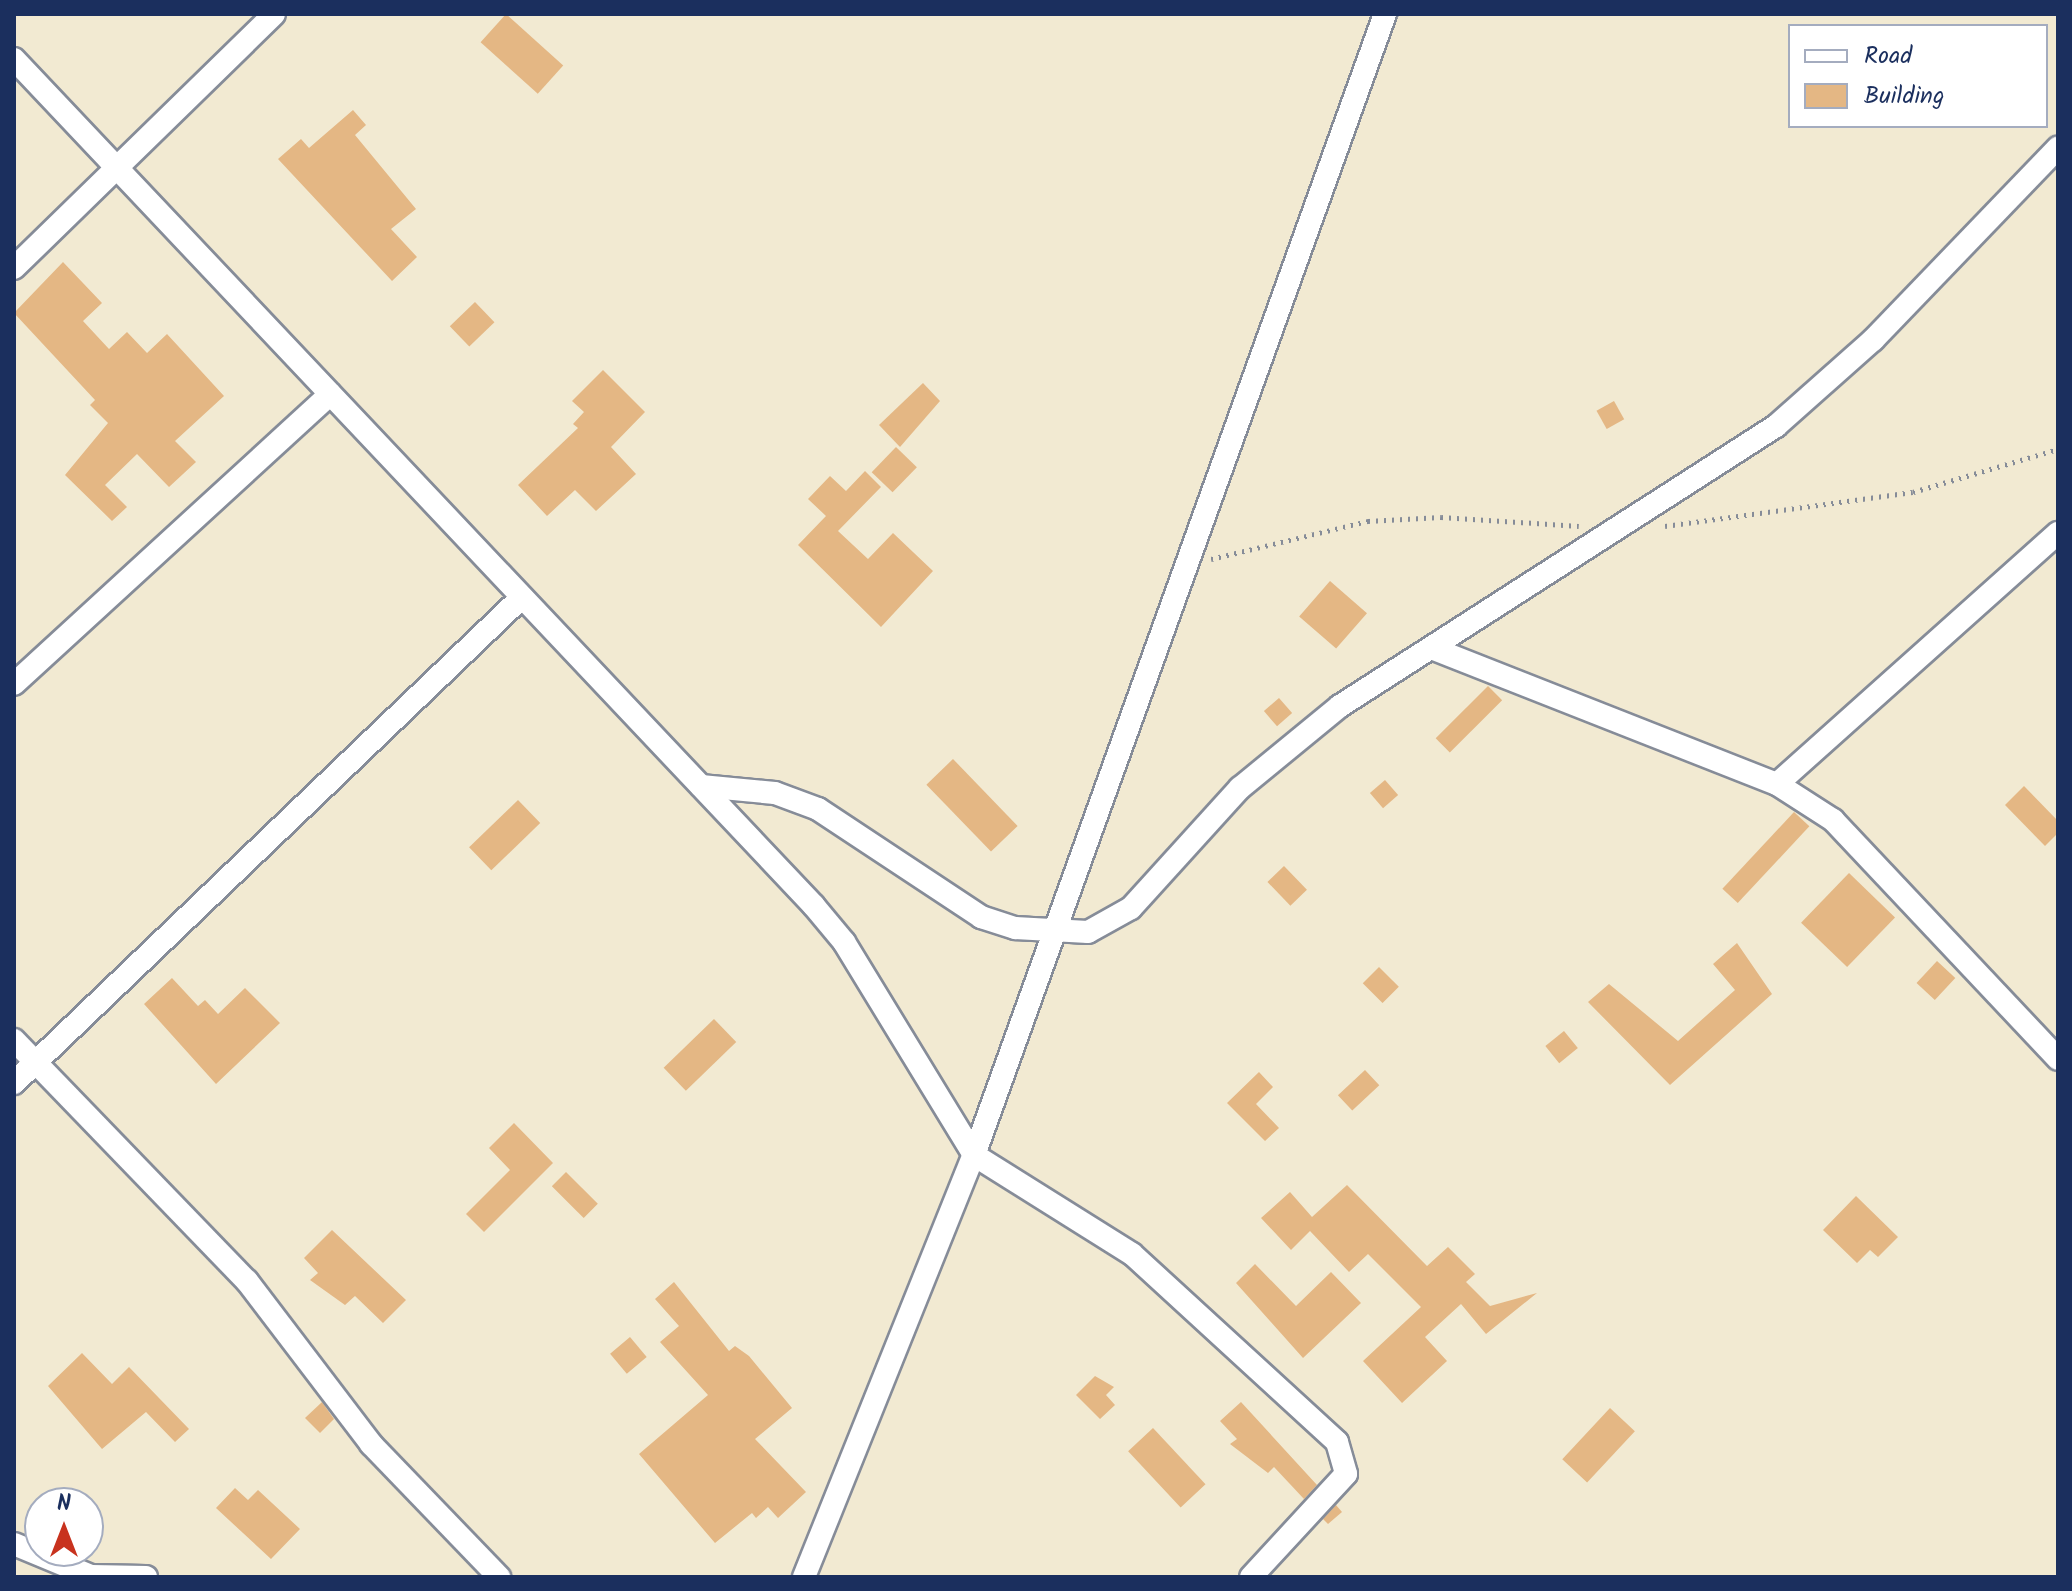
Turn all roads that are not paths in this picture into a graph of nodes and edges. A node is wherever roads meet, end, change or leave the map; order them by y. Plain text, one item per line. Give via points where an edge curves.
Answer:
1 (274, 14) edge
2 (1385, 14) edge
3 (14, 59) edge
4 (2058, 148) edge
5 (117, 169) junction
6 (14, 268) edge
7 (330, 394) junction
8 (2058, 533) edge
9 (522, 597) junction
10 (1434, 649) junction
11 (14, 684) edge
12 (1777, 784) junction
13 (701, 786) junction
14 (1055, 932) junction
15 (14, 1040) edge
16 (2058, 1059) edge
17 (34, 1065) junction
18 (14, 1083) edge
19 (974, 1155) junction
20 (14, 1544) edge
21 (146, 1577) edge
22 (499, 1577) edge
23 (804, 1577) edge
24 (1251, 1577) edge

1 - 5 street
2 - 14 street
3 - 5 street
4 - 10 street via 1873,340 1776,426
5 - 6 street
5 - 7 street
7 - 9 street
7 - 11 street
8 - 12 street
9 - 13 street
9 - 17 street
10 - 12 street
10 - 14 street via 1270,760 1131,908 1088,932
12 - 16 street via 1874,859
13 - 14 street via 775,793 818,809 981,917
13 - 19 street via 844,942
14 - 19 street
15 - 17 street
17 - 18 street
17 - 22 street via 247,1281 371,1444
19 - 23 street
19 - 24 street via 1132,1254 1337,1442 1346,1474
20 - 21 street via 91,1576

